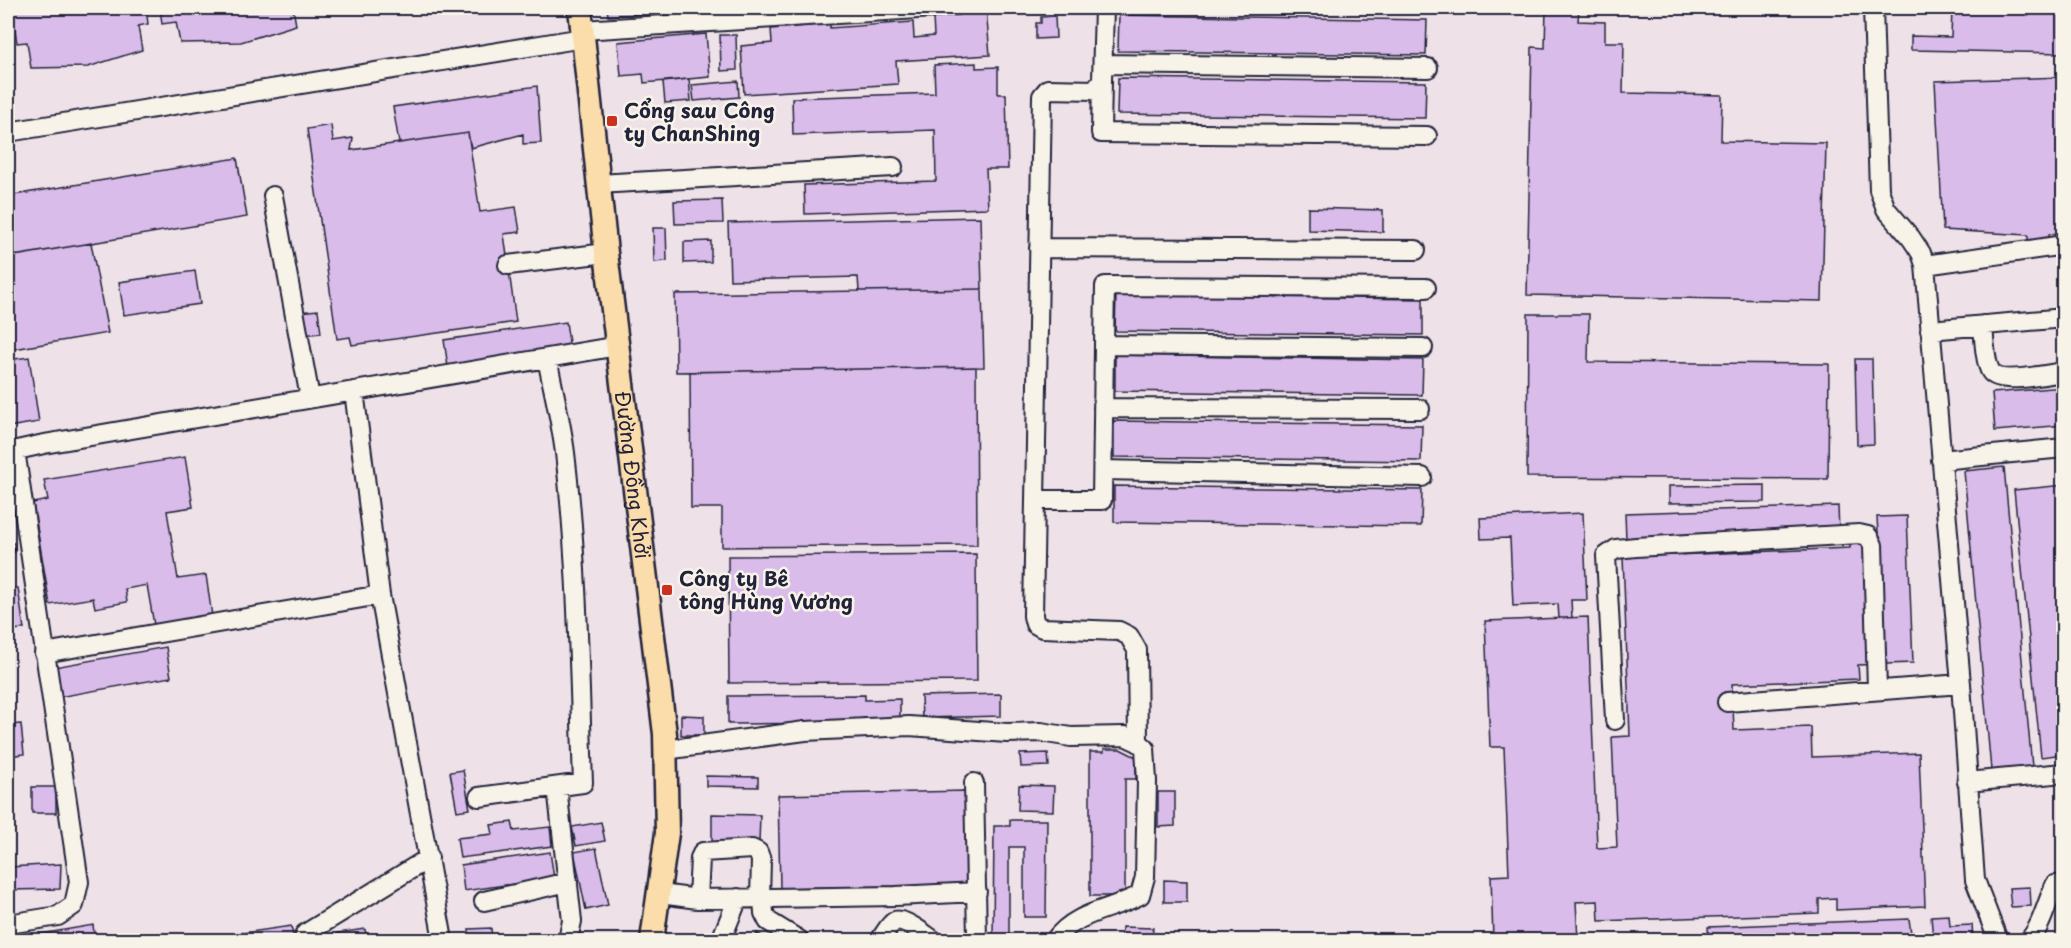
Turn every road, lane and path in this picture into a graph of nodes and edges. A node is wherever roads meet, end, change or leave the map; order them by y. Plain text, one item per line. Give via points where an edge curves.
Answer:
1 (580, 8) edge
2 (934, 8) edge
3 (1104, 8) edge
4 (1873, 8) edge
5 (583, 34) junction
6 (1428, 68) dead end
7 (1102, 72) junction
8 (8, 132) edge
9 (1426, 136) dead end
10 (893, 167) dead end
11 (598, 184) junction
12 (273, 196) dead end
13 (2064, 245) edge
14 (1039, 248) junction
15 (1416, 250) dead end
16 (606, 253) junction
17 (508, 265) dead end
18 (1925, 265) junction
19 (1426, 288) dead end
20 (2064, 318) edge
21 (1983, 325) junction
22 (1930, 330) junction
23 (1104, 345) junction
24 (618, 346) junction
25 (1424, 348) dead end
26 (547, 358) junction
27 (2064, 372) edge
28 (354, 391) junction
29 (310, 398) junction
30 (1103, 408) junction
31 (1420, 409) dead end
32 (2064, 448) edge
33 (11, 451) edge
34 (1941, 460) junction
35 (1103, 470) junction
36 (1422, 477) dead end
37 (1035, 500) junction
38 (380, 595) junction
39 (44, 653) junction
40 (1961, 684) junction
41 (1877, 690) junction
42 (1727, 702) dead end
43 (1615, 720) dead end
44 (1138, 742) junction
45 (665, 750) junction
46 (2064, 774) edge
47 (1967, 782) junction
48 (974, 783) dead end
49 (556, 787) junction
50 (479, 797) dead end
51 (429, 858) junction
52 (568, 882) junction
53 (2064, 884) edge
54 (976, 892) junction
55 (668, 895) dead end
56 (896, 896) junction
57 (762, 897) junction
58 (698, 898) junction
59 (738, 898) junction
60 (484, 901) dead end
61 (898, 920) junction
62 (8, 924) edge
63 (305, 934) dead end
64 (443, 940) edge
65 (568, 940) edge
66 (652, 940) edge
67 (721, 940) edge
68 (799, 940) edge
69 (880, 940) edge
70 (933, 940) edge
71 (977, 940) edge
72 (1055, 940) edge
73 (1998, 940) edge
74 (2029, 940) edge

1 - 5 main road, Đường Đồng Khởi
2 - 5 street
3 - 7 street
4 - 18 street via 1879,190 1886,209 1911,238
5 - 8 street
5 - 11 main road, Đường Đồng Khởi
6 - 7 street
7 - 9 street via 1101,133
7 - 14 street via 1095,90 1048,89 1043,93
10 - 11 street
11 - 16 main road, Đường Đồng Khởi
12 - 29 street
13 - 18 street
14 - 15 street
14 - 37 street
16 - 17 street
16 - 24 main road, Đường Đồng Khởi
18 - 22 street
19 - 23 street via 1105,286
20 - 21 street
21 - 22 street
21 - 27 street via 1989,370 1996,377
22 - 34 street
23 - 25 street
23 - 30 street
24 - 26 street
24 - 45 main road, Đường Đồng Khởi
26 - 28 street
26 - 49 street via 565,452 583,783
28 - 29 street
28 - 38 street
29 - 33 street
30 - 31 street
30 - 35 street
32 - 34 street
33 - 39 street
34 - 40 street
35 - 36 street
35 - 37 street via 1102,500
37 - 44 street via 1035,624 1042,628 1119,632 1129,636 1137,650
38 - 39 street
38 - 51 street
39 - 62 street via 79,882 75,905 58,916
40 - 41 street
40 - 47 street
41 - 42 street
41 - 43 street via 1873,545 1868,536 1616,549 1606,556
44 - 45 street via 1125,736 1071,737 909,726 805,731
44 - 72 street via 1145,748 1147,781 1145,877 1140,895 1084,916
45 - 66 main road, Đường Đồng Khởi via 667,833
46 - 47 street
47 - 73 street via 1975,880
48 - 54 street
49 - 50 street
49 - 52 street
51 - 63 street
51 - 64 street
52 - 60 street
52 - 65 street via 572,921
53 - 74 street via 2055,885 2038,931
54 - 56 street
54 - 71 street
55 - 58 street
56 - 57 street
56 - 61 street
57 - 58 street via 761,860 752,849 703,852
57 - 59 street
57 - 68 street via 768,921
58 - 59 street
59 - 67 street
61 - 69 street
61 - 70 street

